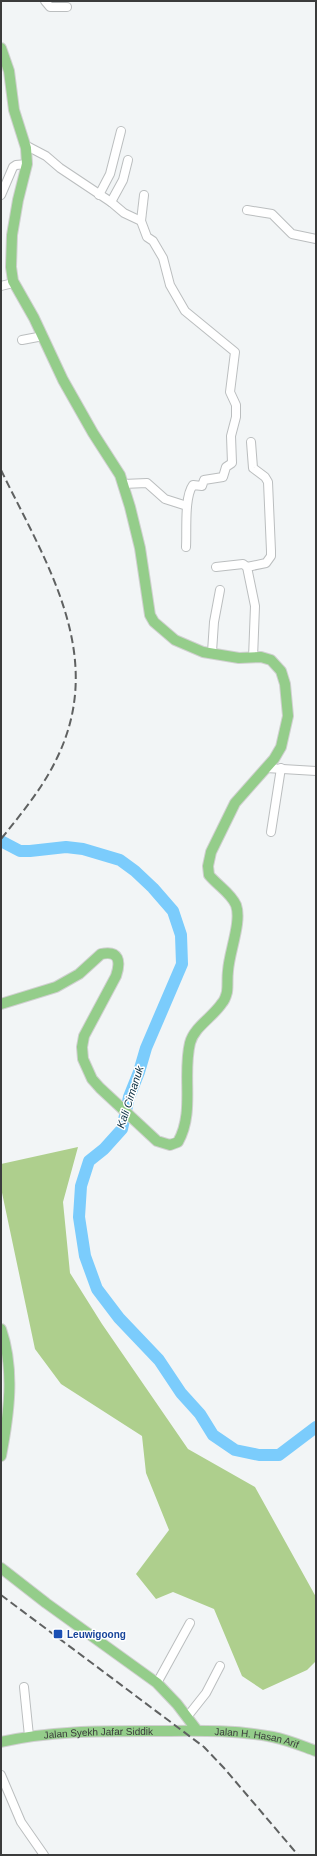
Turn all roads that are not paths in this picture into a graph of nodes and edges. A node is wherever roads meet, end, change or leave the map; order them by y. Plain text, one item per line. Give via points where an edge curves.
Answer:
1 (45, 1) edge
2 (67, 7) dead end
3 (1, 48) edge
4 (121, 131) dead end
5 (25, 145) junction
6 (128, 160) dead end
7 (27, 164) junction
8 (1, 195) edge
9 (99, 195) junction
10 (144, 195) dead end
11 (111, 202) junction
12 (247, 210) dead end
13 (141, 221) junction
14 (316, 239) edge
15 (13, 281) junction
16 (1, 286) edge
17 (43, 336) junction
18 (22, 340) dead end
19 (251, 442) dead end
20 (123, 484) junction
21 (187, 506) junction
22 (186, 547) dead end
23 (216, 566) dead end
24 (247, 567) junction
25 (220, 590) dead end
26 (212, 652) junction
27 (253, 658) junction
28 (266, 768) junction
29 (281, 768) junction
30 (316, 771) edge
31 (271, 832) dead end
32 (1, 1004) edge
33 (1, 1329) edge
34 (1, 1456) edge
35 (1, 1568) edge
36 (190, 1624) dead end
37 (220, 1666) dead end
38 (157, 1683) junction
39 (24, 1687) dead end
40 (187, 1717) junction
41 (196, 1729) junction
42 (29, 1736) junction
43 (1, 1742) edge
44 (316, 1751) edge
45 (1, 1775) edge
46 (44, 1855) edge

1 - 2 street via 50,7
3 - 5 main road via 9,71 14,110
4 - 9 street via 110,174
5 - 7 main road
5 - 9 street via 46,156
6 - 11 street via 123,180
7 - 8 street via 13,167
7 - 15 main road via 12,234
9 - 11 street
10 - 13 street
11 - 13 street via 124,213
12 - 14 street via 272,214 292,234
13 - 21 street via 146,237 153,241 163,258 170,285 185,311 235,352 230,392 236,405 231,436 232,463 226,467 223,477 204,480 202,486 193,485
15 - 16 street
15 - 17 main road
17 - 18 street
17 - 20 main road via 63,380
19 - 24 street via 253,468 268,482 271,551 266,563
20 - 21 street via 147,483 165,498
20 - 26 main road via 144,569 150,615 154,622 175,640 203,652
21 - 22 street
23 - 24 street via 243,564
24 - 27 street via 255,606
25 - 26 street
26 - 27 main road via 239,658
27 - 28 main road via 261,657 276,664 284,678 287,697 288,716 281,747
28 - 29 street
28 - 32 main road via 236,803 209,857 209,875 236,905 236,928 225,998 190,1043 186,1081 187,1112 182,1136 175,1144 162,1144 157,1141 100,1088 84,1065 84,1036 120,965 118,958 112,953 101,954 79,974 60,985
29 - 30 street
29 - 31 street
33 - 34 main road via 7,1359 9,1399
35 - 38 main road
36 - 38 street
37 - 40 street via 206,1693
38 - 40 main road
39 - 42 street
40 - 41 main road
41 - 42 main road, Jalan Syekh Jafar Siddik via 93,1731
41 - 44 main road, Jalan H. Hasan Arif via 271,1737
42 - 43 main road, Jalan Syekh Jafar Siddik
45 - 46 street via 21,1822

